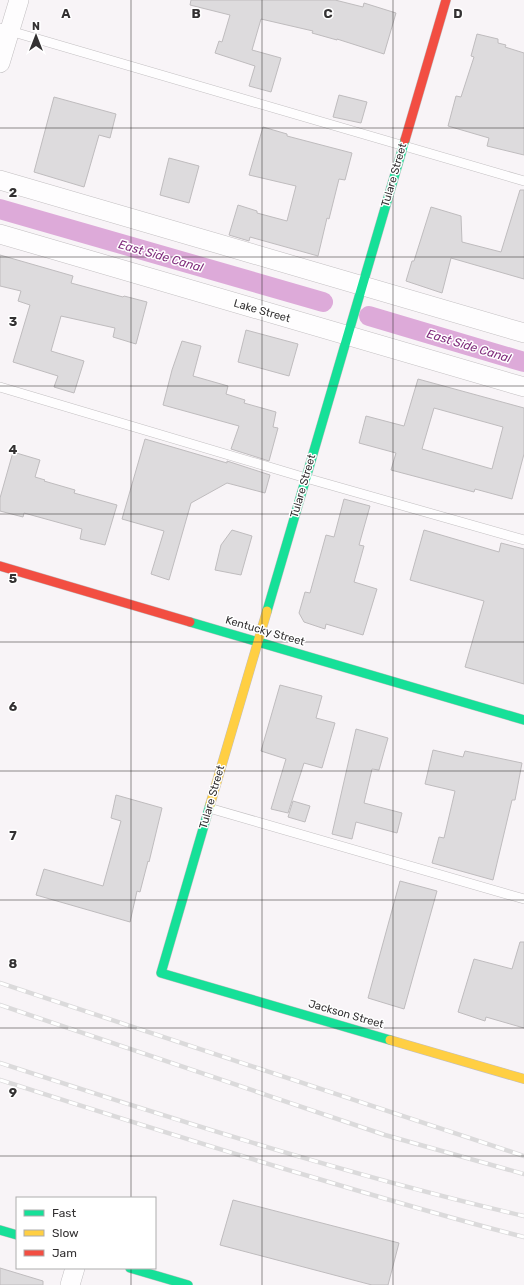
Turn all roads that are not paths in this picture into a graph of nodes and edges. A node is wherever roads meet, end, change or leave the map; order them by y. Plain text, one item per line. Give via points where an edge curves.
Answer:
1 (19, 0) edge
2 (446, 0) edge
3 (5, 30) edge
4 (0, 63) edge
5 (403, 146) junction
6 (0, 180) edge
7 (524, 181) edge
8 (0, 234) edge
9 (362, 286) junction
10 (524, 333) edge
11 (347, 336) junction
12 (0, 387) edge
13 (524, 387) edge
14 (306, 478) junction
15 (524, 540) edge
16 (0, 566) edge
17 (258, 642) junction
18 (524, 720) edge
19 (209, 808) junction
20 (524, 899) edge
21 (161, 973) joint
22 (524, 1079) edge
23 (0, 1230) edge
24 (16, 1235) edge
25 (75, 1269) edge
26 (133, 1269) edge
27 (183, 1284) edge
28 (70, 1285) edge

1 - 3 street
2 - 5 street, Tulare Street
3 - 4 street
3 - 5 lane
5 - 7 lane
5 - 9 street, Tulare Street
6 - 9 street
8 - 11 street, Lake Street
9 - 10 street
9 - 11 street, Tulare Street
11 - 13 street, Lake Street
11 - 14 street, Tulare Street
12 - 14 lane
14 - 15 lane
14 - 17 street, Tulare Street
16 - 17 street, Kentucky Street
17 - 18 street, Kentucky Street
17 - 19 street, Tulare Street
19 - 20 lane
19 - 21 street, Tulare Street
21 - 22 street, Jackson Street
23 - 24 street
25 - 28 street
26 - 27 street

